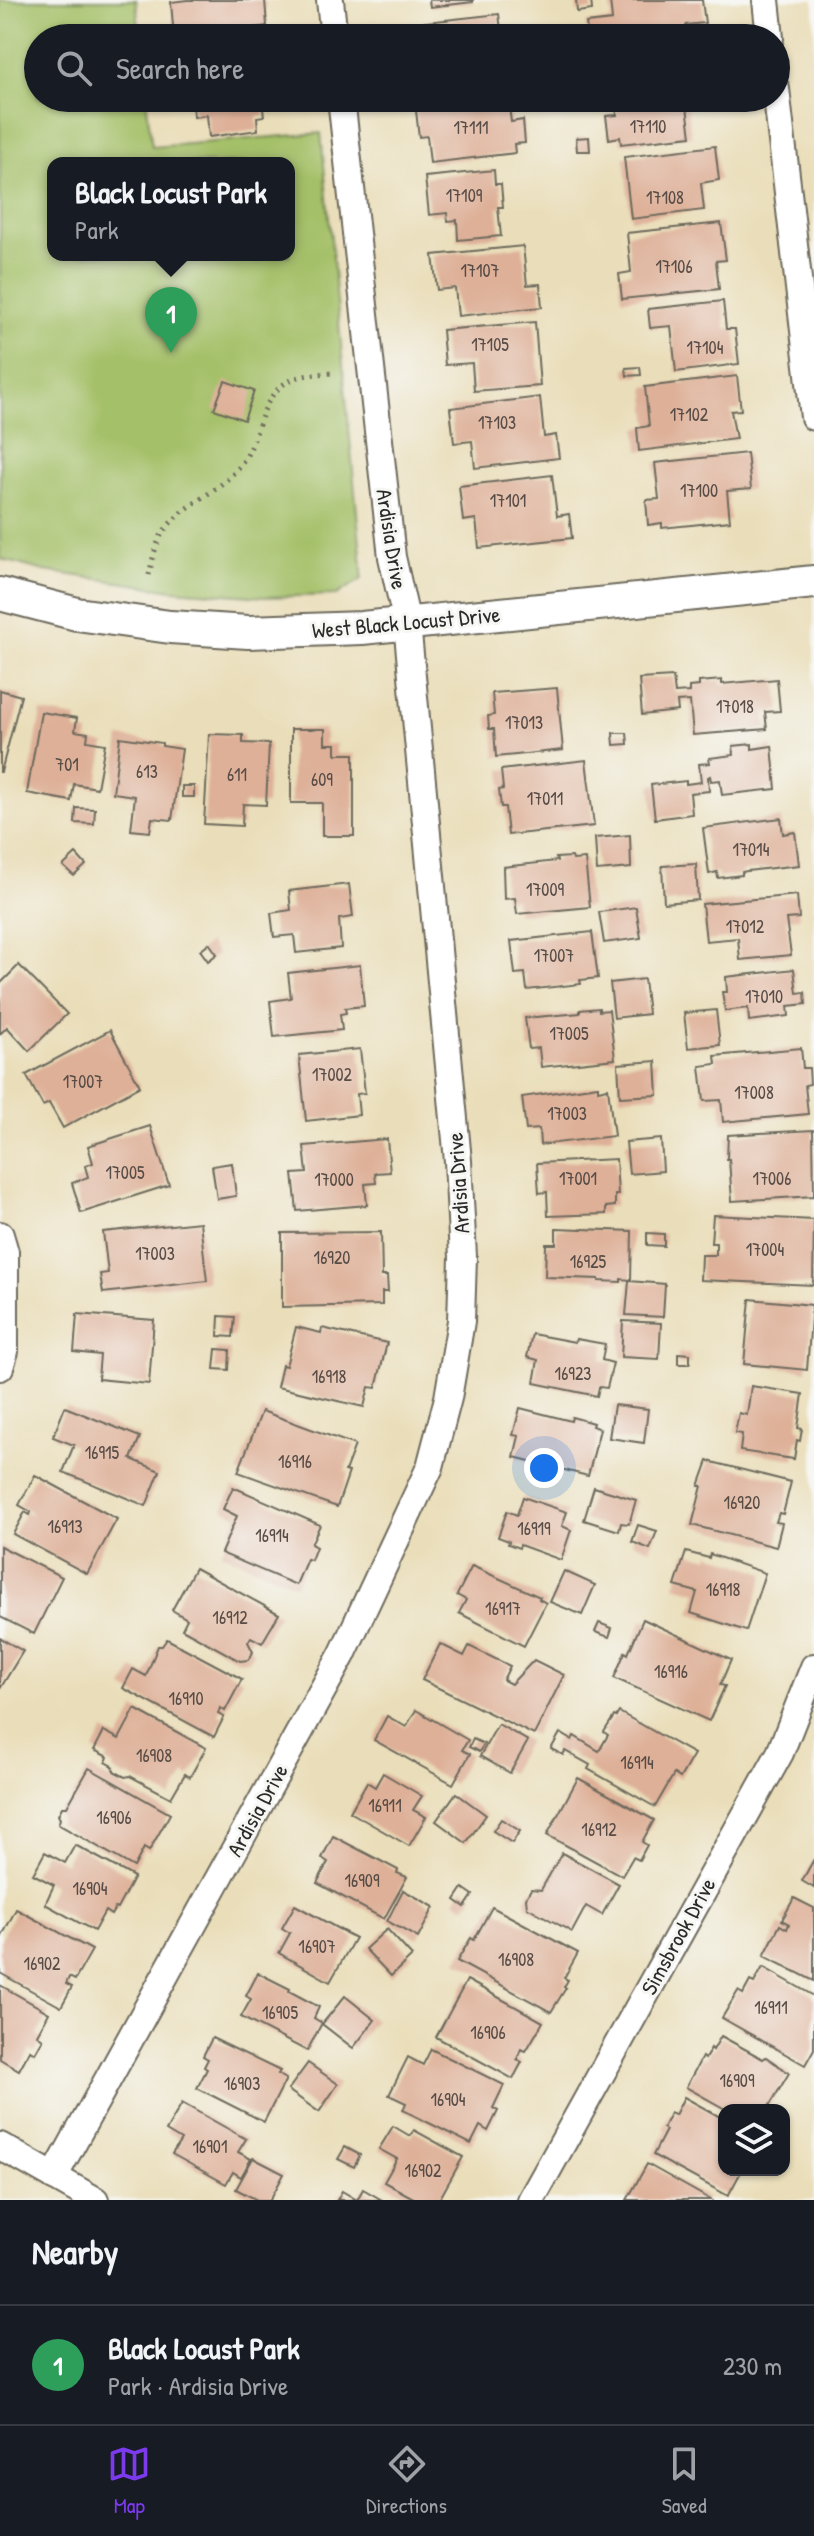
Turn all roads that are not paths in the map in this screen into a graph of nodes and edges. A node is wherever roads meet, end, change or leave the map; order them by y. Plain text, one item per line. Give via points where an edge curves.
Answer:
1 (330, 0) edge
2 (766, 0) edge
3 (333, 24) edge
4 (769, 24) edge
5 (343, 112) edge
6 (779, 112) edge
7 (814, 417) edge
8 (814, 582) edge
9 (0, 594) edge
10 (407, 623) junction
11 (0, 1235) edge
12 (0, 1367) edge
13 (814, 1667) edge
14 (0, 2146) edge
15 (54, 2177) junction
16 (95, 2200) edge
17 (531, 2200) edge

1 - 3 street
2 - 4 street
5 - 10 street, Ardisia Drive via 392,557
6 - 7 street
8 - 10 street, West Black Locust Drive
9 - 10 street, West Black Locust Drive via 77,614 170,627 248,632
10 - 15 street, Ardisia Drive via 463,1243 461,1321 448,1398 430,1467 342,1655
11 - 12 street via 5,1252 5,1351
13 - 17 street, Simsbrook Drive via 780,1753
14 - 15 street
15 - 16 street

